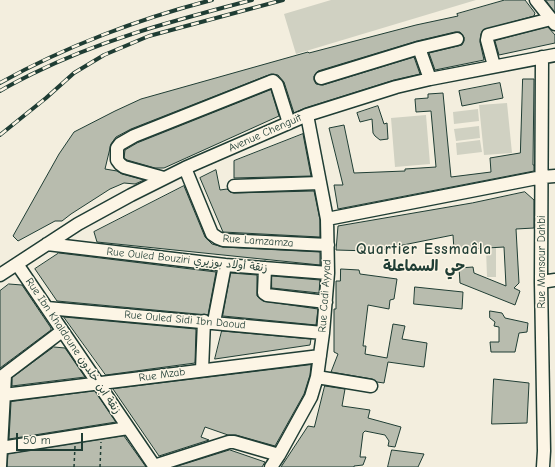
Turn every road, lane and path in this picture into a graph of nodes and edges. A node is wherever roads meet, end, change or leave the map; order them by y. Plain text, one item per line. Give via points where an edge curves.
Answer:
1 (536, 0) edge
2 (553, 22) edge
3 (457, 39) dead end
4 (419, 48) junction
5 (555, 55) edge
6 (542, 57) junction
7 (494, 66) junction
8 (321, 78) dead end
9 (430, 79) junction
10 (307, 115) junction
11 (289, 123) junction
12 (185, 168) junction
13 (555, 176) edge
14 (542, 177) junction
15 (164, 178) junction
16 (320, 183) junction
17 (234, 186) dead end
18 (327, 219) junction
19 (47, 244) junction
20 (328, 245) junction
21 (17, 264) junction
22 (225, 265) junction
23 (265, 268) junction
24 (328, 273) junction
25 (0, 275) edge
26 (555, 280) edge
27 (541, 282) junction
28 (326, 302) junction
29 (48, 308) junction
30 (209, 321) junction
31 (62, 331) junction
32 (323, 333) junction
33 (320, 356) junction
34 (202, 370) junction
35 (2, 376) edge
36 (317, 377) junction
37 (98, 384) junction
38 (371, 386) dead end
39 (4, 395) junction
40 (128, 428) junction
41 (101, 432) junction
42 (76, 436) junction
43 (1, 448) junction
44 (550, 450) edge
45 (279, 455) junction
46 (0, 466) edge
47 (155, 466) edge
48 (74, 467) edge
49 (100, 467) edge
50 (270, 467) edge
51 (543, 467) edge

1 - 2 street
2 - 7 street via 488,35
3 - 4 street
4 - 8 street
4 - 9 street
5 - 6 street, Avenue Chenguit
6 - 7 street, Avenue Chenguit
6 - 14 street, Rue Mansour Dahbi
7 - 9 street, Avenue Chenguit
9 - 10 street, Avenue Chenguit
10 - 11 street, Avenue Chenguit
10 - 16 street, Rue Cadi Ayyad
11 - 12 street, Avenue Chenguit
11 - 15 street via 277,85 273,81 134,136 120,144 116,153 117,160 124,167
12 - 15 street, Avenue Chenguit
12 - 20 street, Rue Lamzamza via 212,234 218,238
13 - 14 street
14 - 18 street
14 - 27 street, Rue Mansour Dahbi
15 - 19 street, Avenue Chenguit
16 - 17 street
16 - 18 street, Rue Cadi Ayyad
18 - 20 street, Rue Cadi Ayyad
19 - 21 street, Avenue Chenguit
19 - 22 street, Rue Ouled Bouziri زنقة أولاد بوزيري
20 - 24 street, Rue Cadi Ayyad
21 - 25 street, Avenue Chenguit
21 - 29 street, Rue Ibn Khaldoune زنقة ابن خلدون
22 - 23 street, Rue Ouled Bouziri زنقة أولاد بوزيري
22 - 30 street
23 - 24 street, Rue Ouled Bouziri زنقة أولاد بوزيري
23 - 28 street via 264,293 267,295
24 - 28 street, Rue Cadi Ayyad
26 - 27 street
27 - 44 street, Rue Mansour Dahbi
28 - 32 street, Rue Cadi Ayyad
29 - 30 street, Rue Ouled Sidi Ibn Daoud
29 - 31 street, Rue Ibn Khaldoune زنقة ابن خلدون
30 - 32 street, Rue Ouled Sidi Ibn Daoud
30 - 34 street
31 - 35 street
31 - 37 street, Rue Ibn Khaldoune زنقة ابن خلدون
32 - 33 street, Rue Cadi Ayyad
33 - 34 street, Rue Mzab
33 - 36 street, Rue Cadi Ayyad
34 - 37 street, Rue Mzab
35 - 39 street
36 - 38 street
36 - 45 street, Rue Cadi Ayyad via 311,397
37 - 39 street, Rue Mzab
37 - 40 street, Rue Ibn Khaldoune زنقة ابن خلدون
39 - 43 street
40 - 41 street
40 - 47 street, Rue Ibn Khaldoune زنقة ابن خلدون
41 - 42 street
41 - 49 path
42 - 43 street
42 - 48 path
43 - 46 street
44 - 51 street, Rue Mansour Dahbi
45 - 47 street via 229,442
45 - 50 street, Rue Cadi Ayyad

